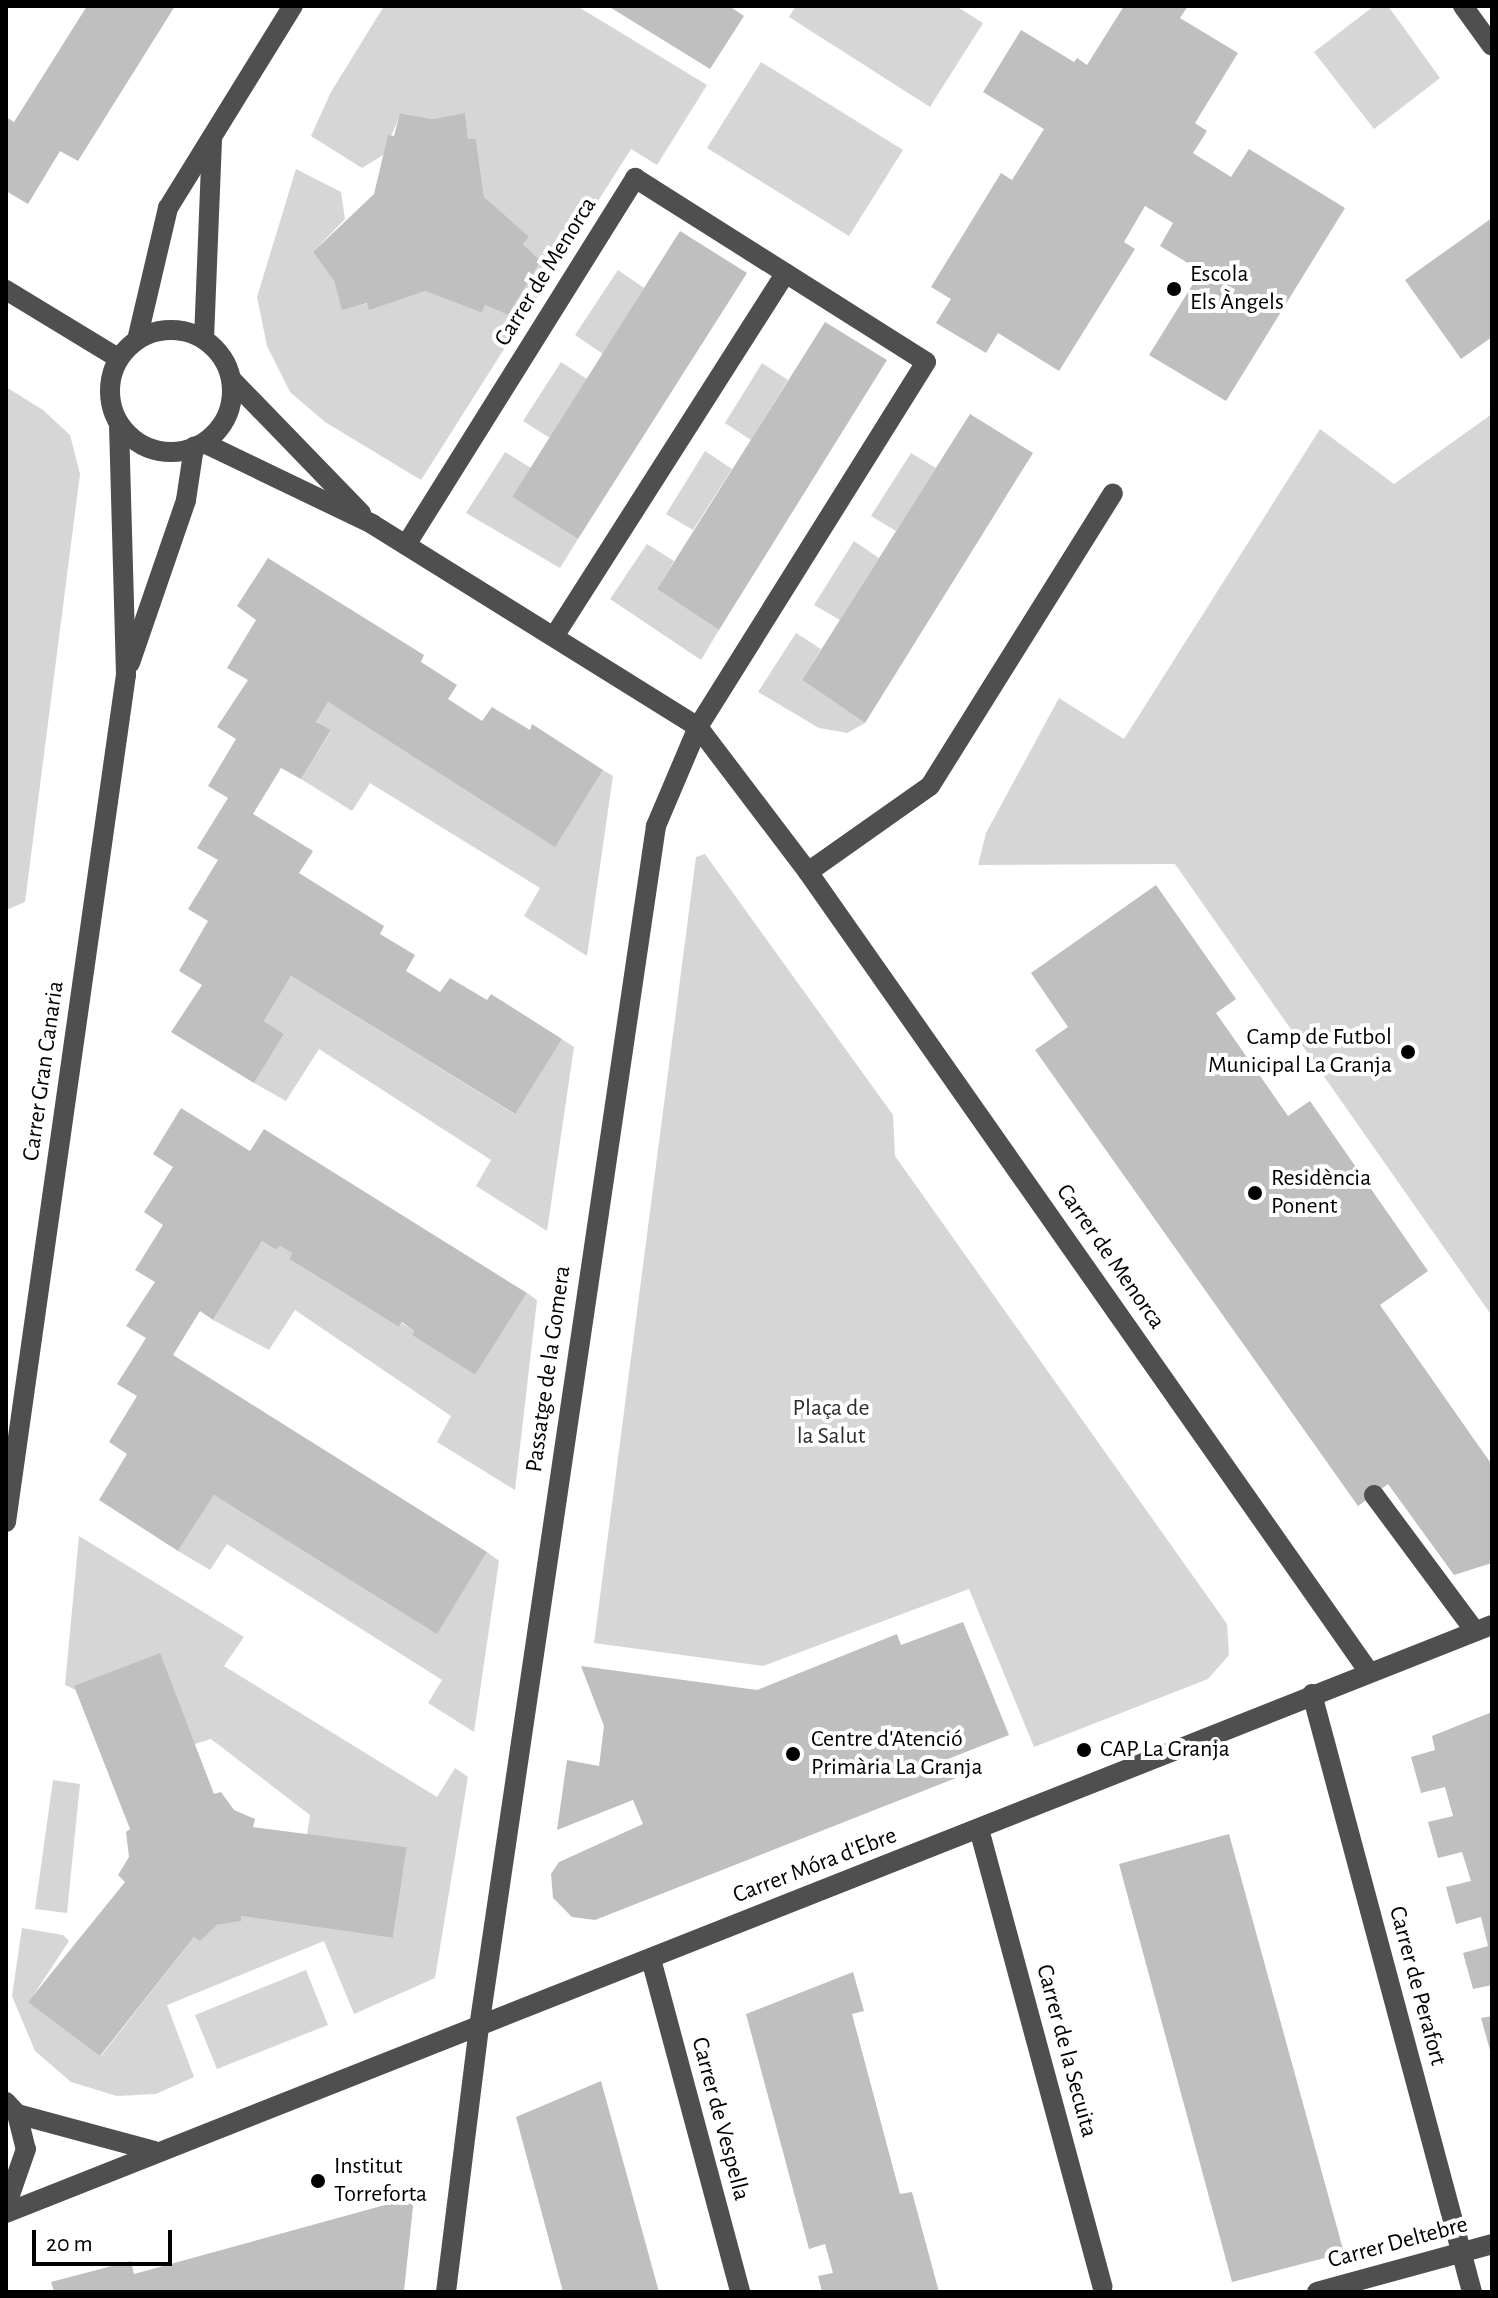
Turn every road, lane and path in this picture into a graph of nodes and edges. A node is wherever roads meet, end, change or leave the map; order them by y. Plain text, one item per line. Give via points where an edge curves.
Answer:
1 (293, 6) edge
2 (1463, 6) edge
3 (1492, 46) edge
4 (212, 137) junction
5 (786, 273) junction
6 (6, 290) edge
7 (204, 339) junction
8 (137, 340) junction
9 (118, 358) junction
10 (231, 379) junction
11 (119, 426) junction
12 (199, 445) junction
13 (1113, 493) dead end
14 (372, 524) junction
15 (406, 545) junction
16 (555, 635) junction
17 (126, 675) junction
18 (698, 727) junction
19 (808, 872) junction
20 (11, 1455) edge
21 (1374, 1495) dead end
22 (6, 1522) edge
23 (1483, 1628) edge
24 (1369, 1672) junction
25 (1312, 1694) junction
26 (979, 1829) junction
27 (651, 1959) junction
28 (479, 2027) junction
29 (12, 2108) edge
30 (154, 2151) junction
31 (6, 2206) edge
32 (6, 2213) edge
33 (1492, 2244) edge
34 (1461, 2252) junction
35 (1103, 2287) dead end
36 (446, 2292) edge
37 (740, 2292) edge
38 (1317, 2292) edge
39 (1472, 2292) edge

1 - 4 street
2 - 3 street
4 - 7 street
4 - 8 street via 168,208
5 - 15 street, Carrer de Menorca via 635,178
5 - 16 street
5 - 18 street, Carrer de Menorca via 926,362
6 - 9 street
7 - 8 street via 182,331 158,331
7 - 10 street via 221,356
8 - 9 street
9 - 11 street via 110,393
10 - 12 street via 226,414
10 - 14 street, Carrer de Menorca
11 - 12 street via 135,442 158,452
11 - 17 street, Carrer Gran Canaria
12 - 14 street, Carrer de Menorca
12 - 17 street, Carrer Gran Canaria via 186,500
13 - 19 street via 930,786
14 - 15 street, Carrer de Menorca
15 - 16 street, Carrer de Menorca
16 - 18 street, Carrer de Menorca
17 - 20 street, Carrer Gran Canaria
18 - 19 street, Carrer de Menorca
18 - 28 street, Passatge de la Gomera via 656,826
19 - 24 street, Carrer de Menorca
20 - 22 street, Carrer Gran Canaria
21 - 23 street
23 - 24 street, Carrer Móra d'Ebre
24 - 25 street, Carrer Móra d'Ebre
25 - 26 street, Carrer Móra d'Ebre
25 - 34 street, Carrer de Perafort
26 - 27 street, Carrer Móra d'Ebre
26 - 35 street, Carrer de la Secuita
27 - 28 street, Carrer Móra d'Ebre
27 - 37 street, Carrer de Vespella
28 - 30 street, Carrer Móra d'Ebre
28 - 36 street, Passatge de la Gomera
29 - 30 street
29 - 31 street via 26,2149
30 - 32 street, Carrer Móra d'Ebre
33 - 34 street, Carrer Deltebre
34 - 38 street, Carrer Deltebre
34 - 39 street, Carrer de Perafort

